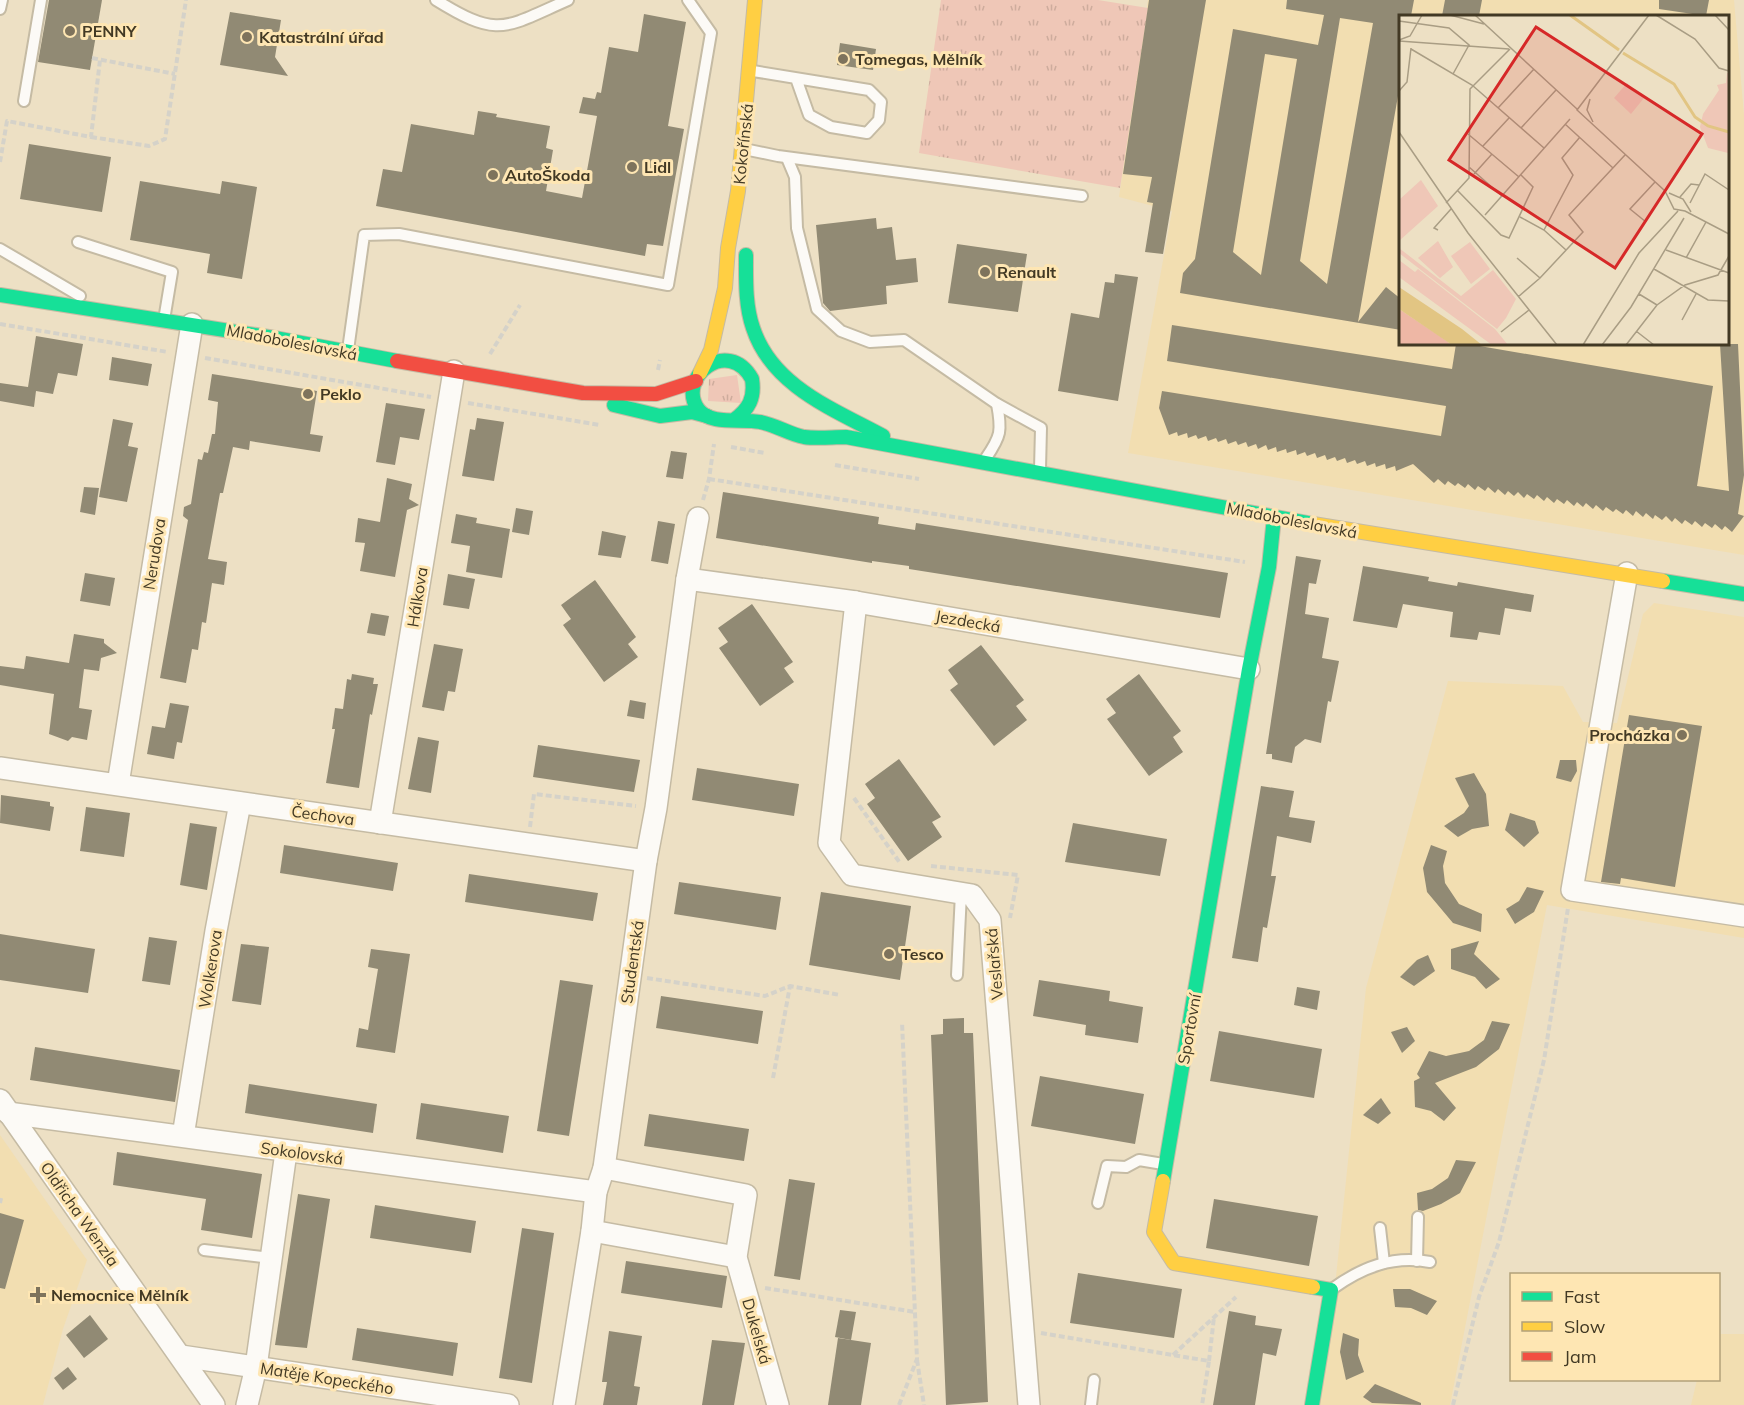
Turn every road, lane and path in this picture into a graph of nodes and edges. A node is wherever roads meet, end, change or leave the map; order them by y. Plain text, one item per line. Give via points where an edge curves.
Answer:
1 (2, 0) edge
2 (41, 0) edge
3 (186, 0) edge
4 (435, 0) edge
5 (568, 0) edge
6 (688, 0) edge
7 (755, 0) edge
8 (0, 9) edge
9 (92, 58) dead end
10 (100, 60) junction
11 (750, 70) junction
12 (175, 74) junction
13 (797, 81) junction
14 (24, 101) dead end
15 (91, 136) junction
16 (742, 148) junction
17 (787, 158) junction
18 (0, 162) edge
19 (738, 191) junction
20 (1082, 196) dead end
21 (78, 242) dead end
22 (0, 249) edge
23 (724, 288) junction
24 (0, 295) edge
25 (520, 305) dead end
26 (112, 313) junction
27 (164, 320) junction
28 (192, 324) junction
29 (730, 329) dead end
30 (735, 347) dead end
31 (348, 353) junction
32 (488, 357) dead end
33 (743, 366) junction
34 (454, 371) junction
35 (698, 377) junction
36 (754, 381) junction
37 (583, 393) junction
38 (768, 395) dead end
39 (997, 404) junction
40 (707, 416) junction
41 (734, 420) junction
42 (819, 424) dead end
43 (846, 437) junction
44 (714, 444) dead end
45 (908, 449) junction
46 (982, 463) junction
47 (1040, 472) junction
48 (710, 478) junction
49 (1274, 517) junction
50 (698, 518) joint
51 (1224, 559) dead end
52 (1627, 573) junction
53 (687, 579) junction
54 (1743, 593) edge
55 (856, 602) junction
56 (1249, 669) junction
57 (0, 768) edge
58 (118, 784) junction
59 (240, 803) junction
60 (656, 808) junction
61 (380, 823) junction
62 (528, 845) junction
63 (646, 861) junction
64 (1572, 890) junction
65 (961, 893) junction
66 (1744, 916) edge
67 (957, 975) dead end
68 (630, 976) junction
69 (790, 986) junction
70 (840, 994) dead end
71 (902, 1022) dead end
72 (773, 1078) dead end
73 (4, 1106) edge
74 (183, 1136) junction
75 (286, 1152) junction
76 (1166, 1164) junction
77 (604, 1168) junction
78 (596, 1192) junction
79 (1098, 1203) dead end
80 (1418, 1217) dead end
81 (1380, 1228) dead end
82 (592, 1232) junction
83 (204, 1250) dead end
84 (736, 1257) junction
85 (271, 1258) junction
86 (1417, 1261) junction
87 (1430, 1262) dead end
88 (1384, 1263) junction
89 (744, 1284) junction
90 (1331, 1290) junction
91 (1238, 1295) dead end
92 (915, 1312) junction
93 (1214, 1317) junction
94 (1041, 1333) dead end
95 (1172, 1355) junction
96 (181, 1356) junction
97 (917, 1359) junction
98 (1209, 1361) junction
99 (256, 1367) junction
100 (1094, 1380) dead end
101 (214, 1405) edge
102 (247, 1405) edge
103 (508, 1405) edge
104 (564, 1405) edge
105 (778, 1405) edge
106 (899, 1405) edge
107 (924, 1405) edge
108 (1029, 1405) edge
109 (1091, 1405) edge
110 (1202, 1405) edge
111 (1312, 1405) edge
112 (1453, 1405) edge

1 - 8 lane
2 - 14 lane
3 - 12 path
4 - 5 lane via 467,20 488,26 511,25
6 - 31 lane via 711,33 668,285 399,234 364,235
7 - 11 main road, Kokořínská
9 - 10 path
10 - 12 path
10 - 15 path
11 - 13 lane
11 - 16 main road, Kokořínská
12 - 15 path via 165,139 149,146
13 - 13 lane via 869,90 881,102 879,120 867,132 831,127 809,115
15 - 18 path via 7,121
16 - 17 lane
16 - 19 main road, Kokořínská
17 - 20 lane
17 - 39 lane via 795,177 797,228 817,309 841,331 870,342 904,340
19 - 23 main road, Kokořínská
19 - 45 main road via 746,238 745,292 752,331 763,353 803,394
21 - 27 lane via 172,272
22 - 26 lane
23 - 29 main road, Kokořínská
23 - 35 main road, Kokořínská via 711,350
24 - 26 main road, Mladoboleslavská
25 - 32 path
26 - 27 main road, Mladoboleslavská
27 - 28 main road, Mladoboleslavská
28 - 31 main road, Mladoboleslavská
28 - 58 street, Nerudova
30 - 33 main road
31 - 34 main road, Mladoboleslavská
33 - 35 main road, Mladoboleslavská via 725,360 715,362
33 - 36 main road
34 - 37 main road, Mladoboleslavská
34 - 61 street, Hálkova
35 - 37 main road, Mladoboleslavská via 656,394
35 - 40 main road via 696,400
36 - 38 main road
36 - 41 main road via 749,409
37 - 40 main road, Mladoboleslavská via 642,413 660,416 692,412
39 - 46 lane via 1002,428
39 - 47 lane via 1041,428
40 - 41 main road, Mladoboleslavská
41 - 43 main road, Mladoboleslavská via 760,421 805,438
42 - 43 main road, Mladoboleslavská
43 - 45 main road, Mladoboleslavská
44 - 48 path
45 - 46 main road, Mladoboleslavská
46 - 47 main road, Mladoboleslavská
47 - 49 main road, Mladoboleslavská
48 - 50 path
48 - 51 path
49 - 52 main road, Mladoboleslavská
49 - 56 main road, Sportovní via 1269,567
50 - 53 street, Studentská
52 - 54 main road, Mladoboleslavská
52 - 64 street
53 - 55 street, Jezdecká
53 - 60 street, Studentská
55 - 56 street, Jezdecká
55 - 65 street, Veslařská via 829,843 852,875
56 - 76 main road, Sportovní
57 - 58 street, Čechova
58 - 59 street, Čechova
59 - 61 street, Čechova
59 - 74 street, Wolkerova
60 - 62 path via 534,794
60 - 63 street, Studentská
61 - 62 street, Čechova
62 - 63 street, Čechova
63 - 68 street, Studentská
64 - 66 street
64 - 112 path via 1562,932 1544,1060
65 - 67 lane
65 - 108 street, Veslařská via 972,895 990,920
68 - 69 path via 765,996
68 - 77 street, Studentská
69 - 70 path
69 - 72 path
71 - 92 path
73 - 74 street, Sokolovská
73 - 96 street, Oldřicha Wenzla
74 - 75 street, Sokolovská
75 - 78 street, Sokolovská
75 - 85 street
76 - 79 lane via 1139,1160 1126,1167 1107,1166
76 - 90 main road, Sportovní via 1154,1232 1174,1263
77 - 78 street, Studentská
77 - 84 street via 746,1196
78 - 82 street, Studentská
80 - 86 lane
81 - 88 lane
82 - 84 street
82 - 104 street, Studentská
83 - 85 lane
84 - 89 street, Dukelská
85 - 99 street
86 - 87 lane
86 - 88 lane
88 - 90 lane via 1357,1271
89 - 92 path
89 - 105 street, Dukelská
90 - 111 main road
91 - 93 path
92 - 97 path
93 - 95 path
93 - 98 path
94 - 95 path
95 - 98 path
96 - 99 street, Matěje Kopeckého
96 - 101 street, Oldřicha Wenzla
97 - 106 path
97 - 107 path
98 - 110 path
99 - 102 street
99 - 103 street, Matěje Kopeckého
100 - 109 lane

